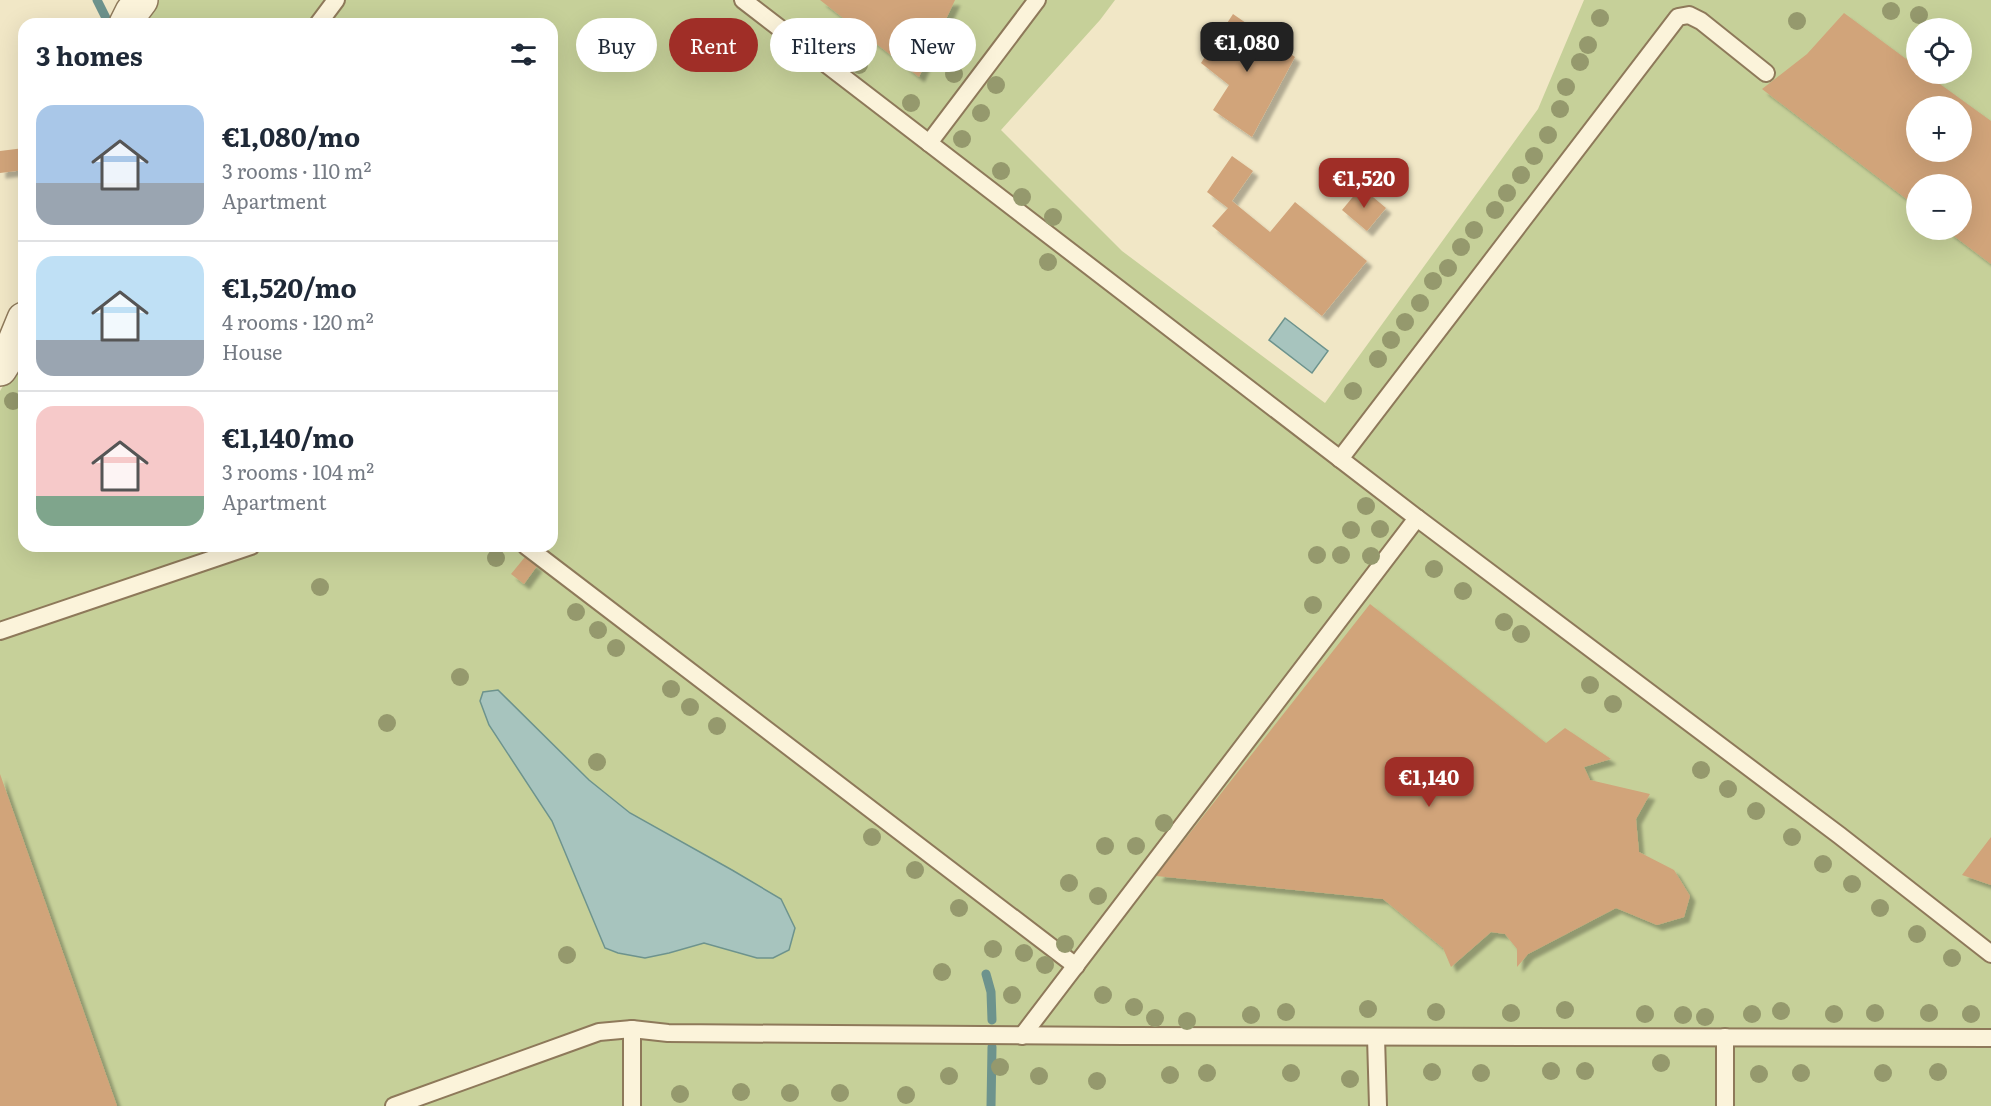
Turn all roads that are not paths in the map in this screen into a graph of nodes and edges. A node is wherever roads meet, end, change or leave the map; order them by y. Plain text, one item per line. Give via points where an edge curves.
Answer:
1 (141, 0) edge
2 (336, 0) edge
3 (743, 0) edge
4 (1037, 0) edge
5 (129, 18) edge
6 (322, 18) edge
7 (1766, 73) dead end
8 (928, 143) junction
9 (18, 334) edge
10 (0, 369) edge
11 (1340, 459) junction
12 (1417, 518) junction
13 (233, 552) edge
14 (534, 552) edge
15 (0, 631) edge
16 (1991, 954) edge
17 (1076, 966) junction
18 (632, 1029) junction
19 (1014, 1036) junction
20 (1376, 1037) junction
21 (1725, 1037) junction
22 (1991, 1038) edge
23 (394, 1106) edge
24 (632, 1106) edge
25 (1378, 1106) edge
26 (1725, 1106) edge

1 - 5 street
2 - 6 lane
3 - 8 lane
4 - 8 lane
7 - 11 lane via 1701,21 1689,15 1677,17
8 - 11 lane
9 - 10 street
11 - 12 lane
12 - 16 lane via 1839,834
12 - 17 lane
13 - 15 lane
14 - 17 lane
17 - 19 lane
18 - 19 lane via 668,1033
18 - 23 lane via 599,1032
18 - 24 lane
19 - 20 lane
20 - 21 lane
20 - 25 lane
21 - 22 lane
21 - 26 lane

